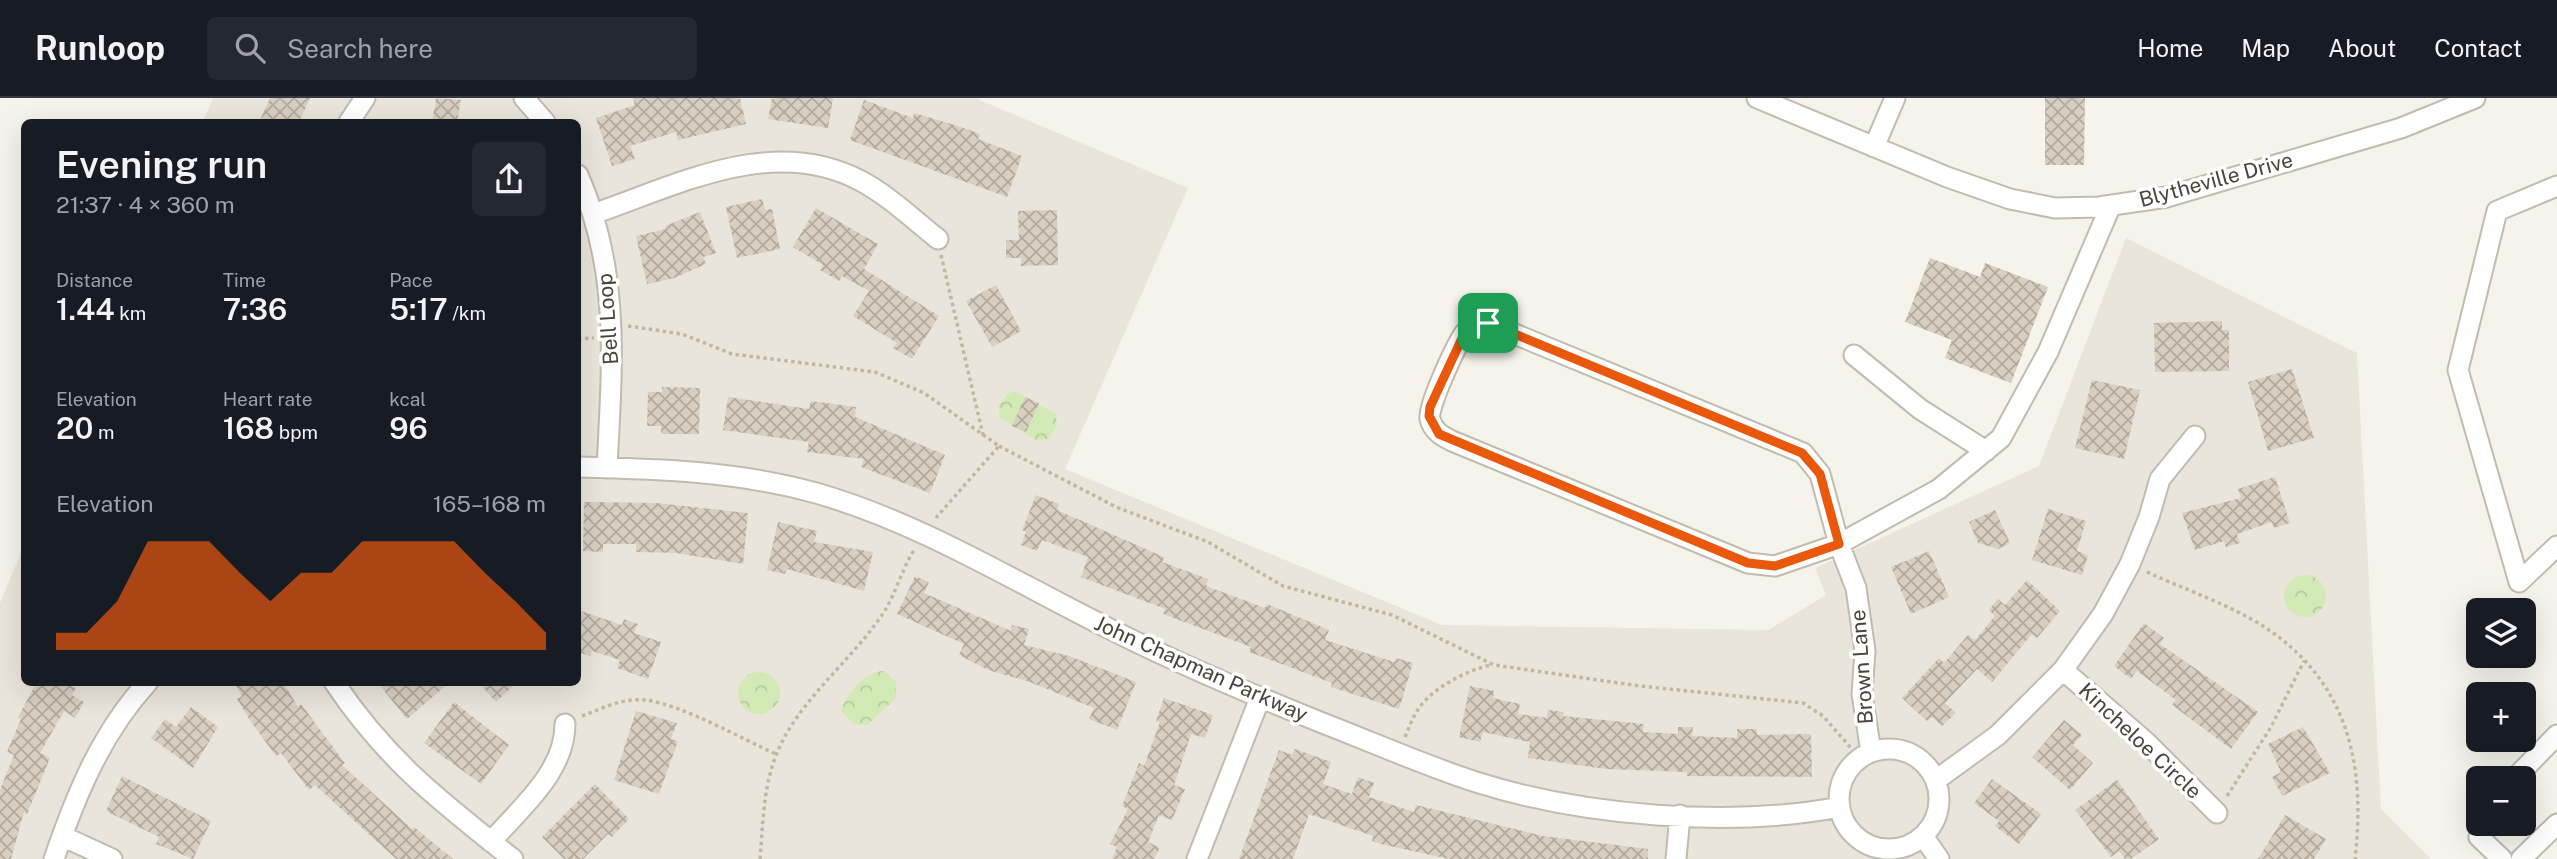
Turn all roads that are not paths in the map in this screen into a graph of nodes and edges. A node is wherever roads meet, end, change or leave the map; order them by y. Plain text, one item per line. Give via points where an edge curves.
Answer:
1 (365, 98) edge
2 (524, 98) edge
3 (1757, 98) edge
4 (1895, 98) edge
5 (2475, 98) edge
6 (351, 119) edge
7 (542, 119) edge
8 (1874, 147) junction
9 (581, 183) edge
10 (2557, 186) edge
11 (2112, 205) junction
12 (593, 214) junction
13 (938, 239) road end
14 (1854, 355) dead end
15 (2195, 436) dead end
16 (1986, 451) junction
17 (581, 467) edge
18 (607, 468) junction
19 (1839, 544) junction
20 (2557, 546) edge
21 (2063, 670) junction
22 (144, 686) edge
23 (337, 686) edge
24 (1261, 698) junction
25 (565, 724) road end
26 (2557, 735) edge
27 (1865, 756) junction
28 (2527, 766) edge
29 (1936, 780) junction
30 (1840, 807) junction
31 (2217, 813) road end
32 (1680, 815) junction
33 (2557, 824) edge
34 (62, 836) junction
35 (1923, 836) junction
36 (2479, 836) edge
37 (491, 842) junction
38 (54, 859) edge
39 (112, 859) edge
40 (513, 859) edge
41 (1197, 859) edge
42 (1676, 859) edge
43 (1938, 859) edge
44 (2502, 859) edge
45 (2521, 859) edge

1 - 6 street
2 - 7 street
3 - 8 street, Blytheville Drive
4 - 8 street
5 - 11 street, Blytheville Drive via 2401,128 2166,197
8 - 11 street, Blytheville Drive via 2010,200 2055,208
9 - 12 street, Bell Loop
10 - 20 street via 2497,211 2458,370 2519,582
11 - 16 street via 2048,352 2001,438
12 - 13 street via 737,164 770,160 822,167 858,180 886,196
12 - 18 street, Bell Loop via 614,336
14 - 16 street via 1920,409
15 - 21 street via 2160,479 2130,564 2103,614
16 - 19 street via 1939,489
17 - 18 street, John Chapman Parkway
18 - 24 street, John Chapman Parkway via 703,471 817,493 923,535 1121,635
19 - 19 street via 1820,474 1802,453 1498,326 1478,324 1464,334 1430,407 1432,425 1452,441 1748,563 1775,566
19 - 27 street, Brown Lane via 1856,588 1864,651
21 - 29 street via 1998,735
21 - 31 street, Kincheloe Circle via 2147,743
22 - 34 street via 124,709 77,792
23 - 37 street via 389,755
24 - 32 street, John Chapman Parkway via 1480,783 1548,800
24 - 41 street
25 - 37 street via 557,764
26 - 28 street
27 - 29 street via 1888,749 1907,752 1922,761
27 - 30 street via 1843,779
29 - 35 street via 1937,815
30 - 32 street, John Chapman Parkway via 1774,817
30 - 35 street via 1858,839 1874,847 1895,849
32 - 42 street
33 - 45 street
34 - 38 street
34 - 39 street
35 - 43 street
36 - 44 street
37 - 40 street

